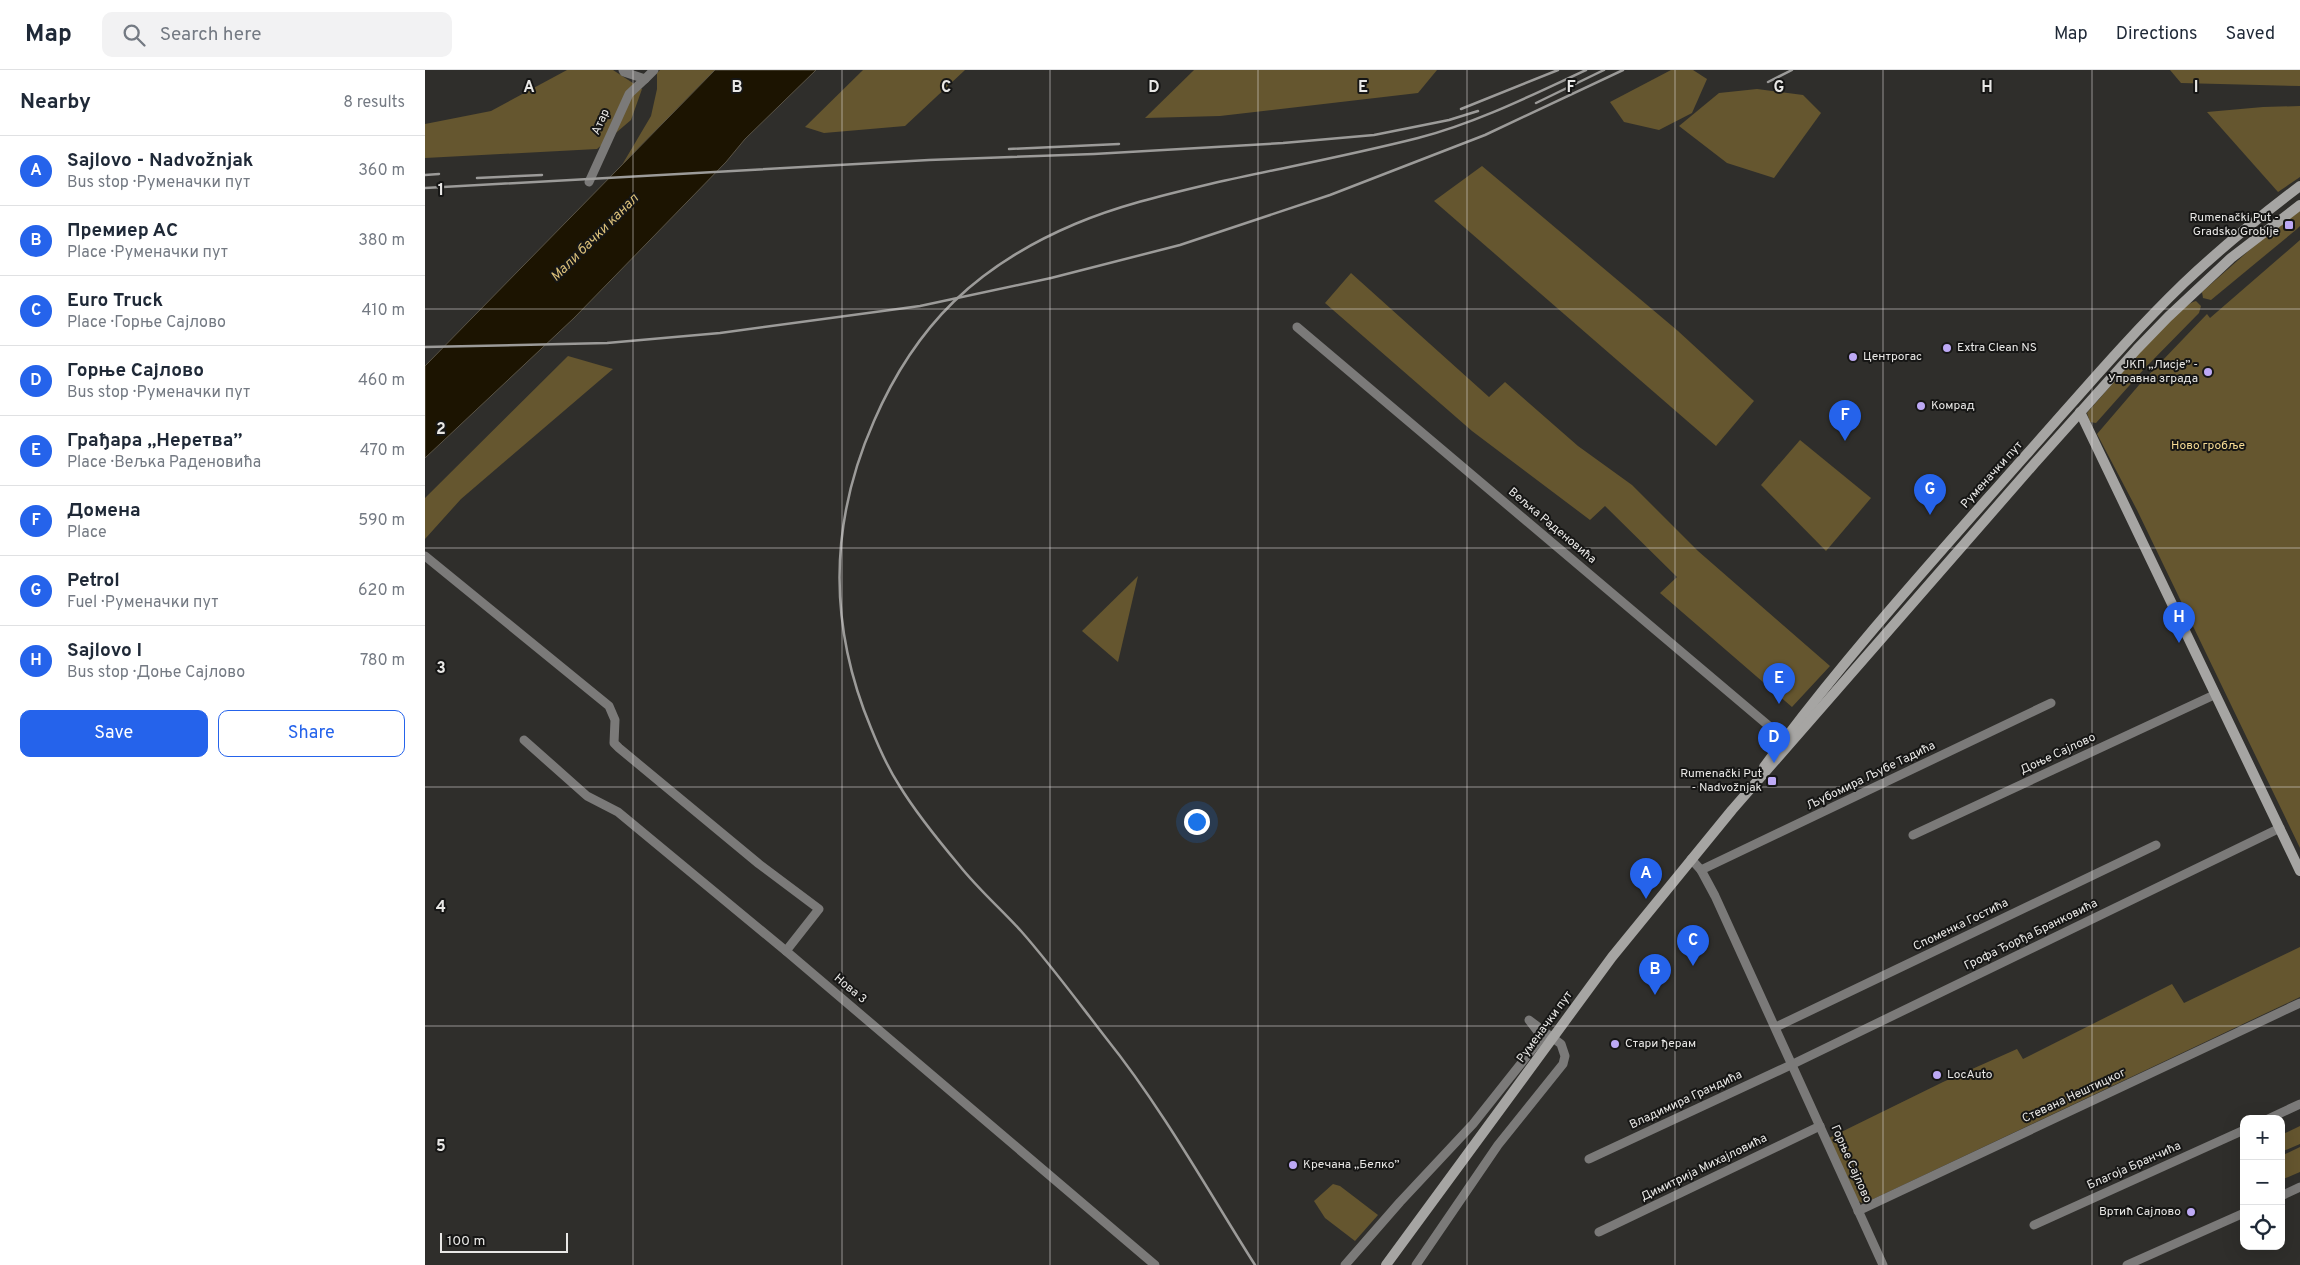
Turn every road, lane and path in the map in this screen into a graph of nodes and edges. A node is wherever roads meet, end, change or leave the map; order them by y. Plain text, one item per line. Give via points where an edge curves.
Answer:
1 (623, 70) edge
2 (654, 70) edge
3 (645, 79) junction
4 (589, 182) dead end
5 (2300, 186) edge
6 (2300, 205) edge
7 (1297, 327) dead end
8 (2080, 412) junction
9 (425, 556) edge
10 (2214, 696) junction
11 (2051, 703) dead end
12 (1815, 708) junction
13 (523, 740) dead end
14 (1787, 742) junction
15 (2280, 828) junction
16 (1913, 835) dead end
17 (2157, 846) dead end
18 (1691, 859) junction
19 (1701, 870) junction
20 (2300, 871) edge
21 (786, 951) junction
22 (2300, 1003) edge
23 (1776, 1027) junction
24 (1552, 1037) junction
25 (1793, 1064) junction
26 (2300, 1104) edge
27 (2277, 1115) edge
28 (1820, 1126) junction
29 (2240, 1132) edge
30 (1589, 1159) dead end
31 (2300, 1187) edge
32 (2285, 1194) edge
33 (1858, 1211) junction
34 (2240, 1215) edge
35 (2034, 1225) dead end
36 (1599, 1232) dead end
37 (1155, 1265) edge
38 (1345, 1265) edge
39 (1386, 1265) edge
40 (1416, 1265) edge
41 (1883, 1265) edge
42 (2127, 1265) edge

1 - 3 street
2 - 3 street, Атар
3 - 4 street, Атар via 629,94
5 - 12 main road, Руменачки пут via 2234,238 2156,311 1994,491
6 - 8 main road, Руменачки пут via 2231,258 2169,317
7 - 14 street, Вељка Раденовића
8 - 10 main road
8 - 12 main road, Руменачки пут
9 - 21 street via 609,706 615,720 614,743 619,748 759,864 819,909
10 - 15 main road
10 - 16 street, Доње Сајлово
11 - 19 street, Љубомира Љубе Тадића
12 - 14 main road, Руменачки пут
13 - 21 street, Нова 3 via 587,796 618,812
14 - 18 main road, Руменачки пут
15 - 20 main road
15 - 25 street, Грофа Ђорђа Бранковића
17 - 23 street, Споменка Гостића
18 - 19 street, Горње Сајлово
18 - 24 main road, Руменачки пут via 1612,956
19 - 23 street, Горње Сајлово
21 - 37 street, Нова 3
22 - 33 street, Стевана Нештицког
23 - 25 street, Горње Сајлово
24 - 38 street via 1529,1020 1542,1037 1473,1124
24 - 39 main road, Руменачки пут
24 - 40 street via 1564,1050 1560,1068 1498,1145
25 - 28 street, Горње Сајлово
25 - 30 street, Владимира Грандића
26 - 27 street
28 - 33 street, Горње Сајлово
28 - 36 street, Димитрија Михајловића
29 - 35 street, Благоја Бранчића
31 - 32 street
33 - 41 street, Горње Сајлово
34 - 42 street

